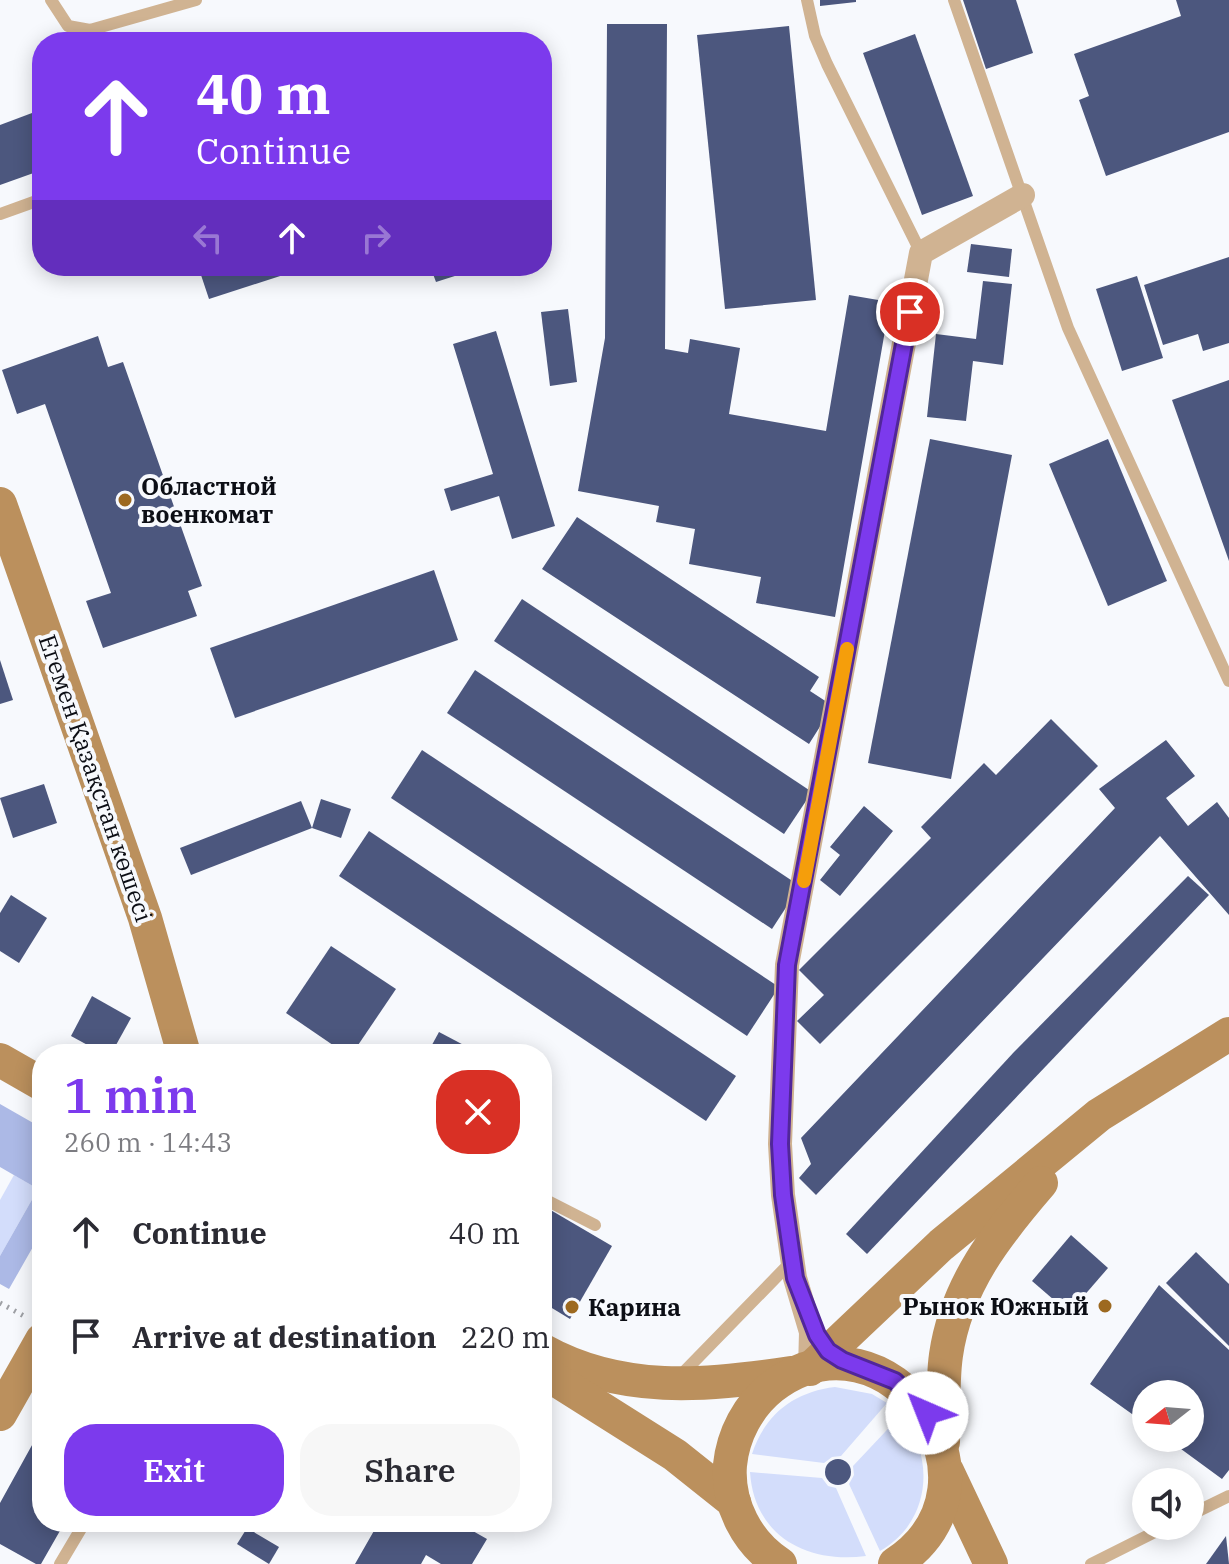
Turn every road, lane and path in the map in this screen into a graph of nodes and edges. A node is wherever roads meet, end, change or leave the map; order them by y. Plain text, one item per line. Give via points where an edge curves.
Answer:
1 (51, 0) edge
2 (196, 0) edge
3 (807, 0) edge
4 (954, 0) edge
5 (1023, 195) junction
6 (32, 203) edge
7 (0, 214) edge
8 (921, 253) junction
9 (0, 504) edge
10 (8, 556) edge
11 (1229, 681) edge
12 (1229, 1034) edge
13 (181, 1044) edge
14 (0, 1060) edge
15 (32, 1078) edge
16 (1099, 1115) junction
17 (552, 1203) edge
18 (595, 1225) dead end
19 (792, 1261) junction
20 (552, 1354) edge
21 (32, 1358) edge
22 (823, 1365) junction
23 (552, 1377) edge
24 (672, 1384) junction
25 (0, 1414) edge
26 (944, 1459) junction
27 (1229, 1496) edge
28 (1204, 1508) edge
29 (79, 1532) edge
30 (744, 1532) edge
31 (1139, 1540) edge
32 (60, 1564) edge
33 (780, 1564) edge
34 (895, 1564) edge
35 (991, 1564) edge
36 (1091, 1564) edge

1 - 2 lane via 68,26 90,30
3 - 8 lane via 827,64
4 - 5 lane
5 - 8 street
5 - 11 lane via 1068,328
6 - 7 lane
8 - 19 street via 787,965 780,1144
9 - 10 main road, Егемен Қазақстан көшесі
10 - 13 main road, Егемен Қазақстан көшесі via 145,918
12 - 16 main road
14 - 15 main road
16 - 22 main road via 941,1245
16 - 26 main road via 1000,1231 959,1301 946,1357
17 - 18 lane
19 - 22 street
19 - 24 lane
20 - 24 main road via 601,1375
21 - 25 main road
22 - 24 main road via 730,1382
22 - 26 main road via 885,1376 913,1396 933,1423
22 - 30 main road via 767,1392 742,1423 730,1462
23 - 30 main road via 675,1455
26 - 34 main road via 943,1498 936,1518 917,1546
26 - 35 main road
27 - 28 lane
29 - 32 lane
30 - 33 main road
31 - 36 lane

